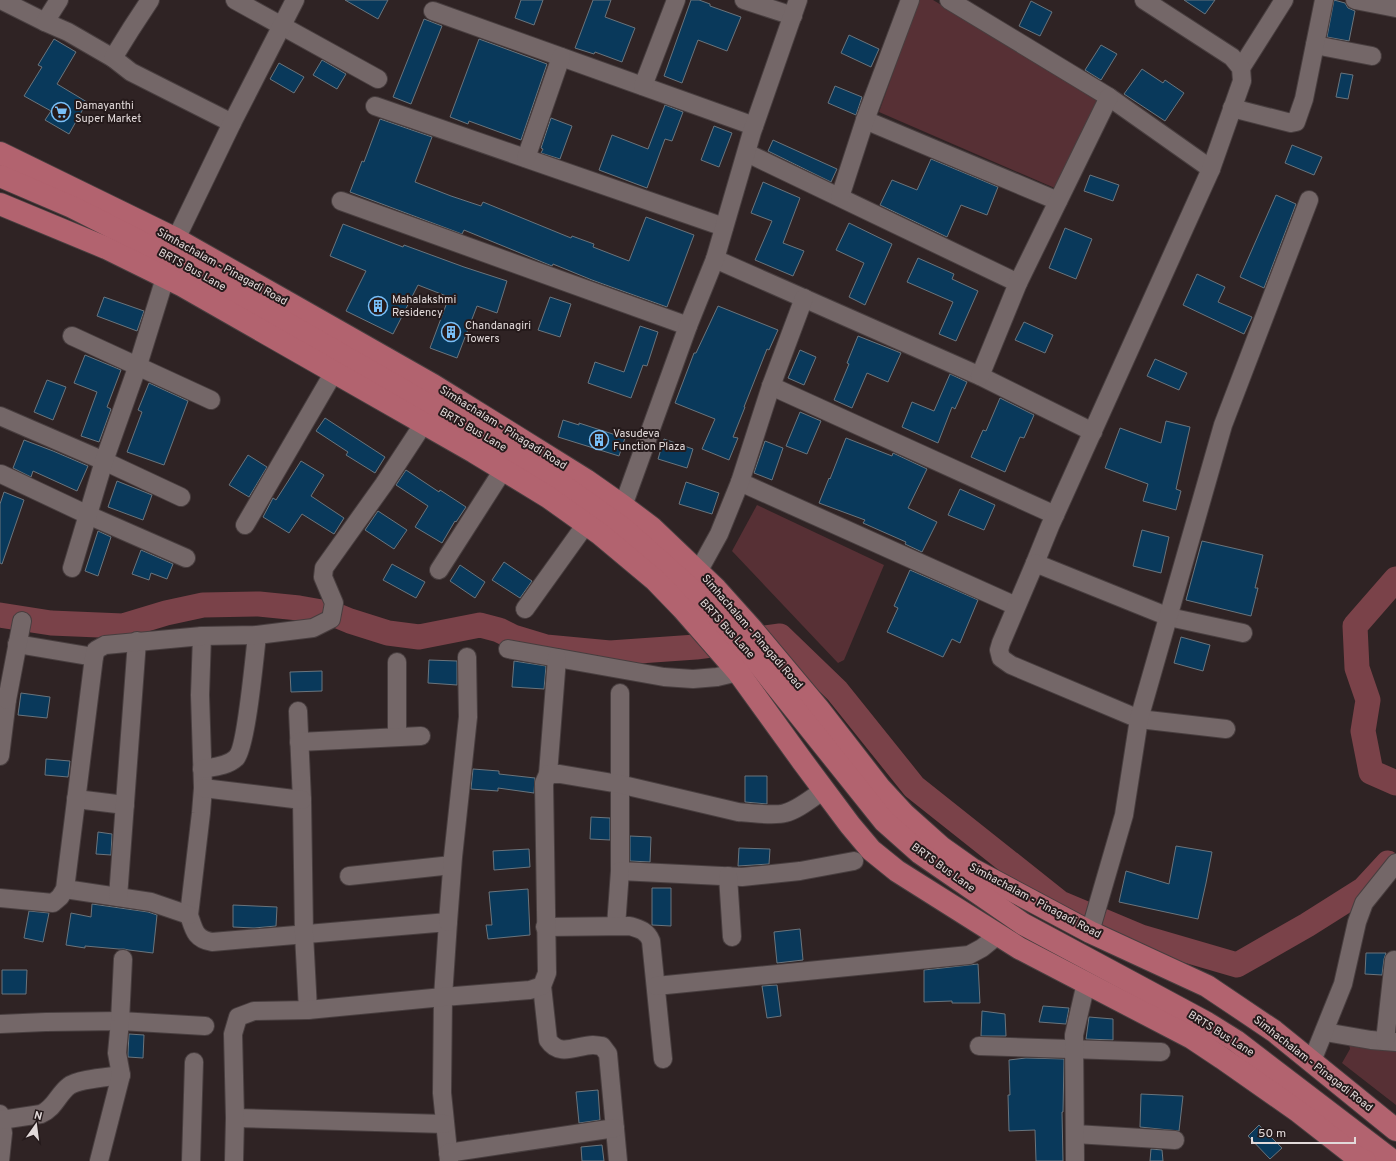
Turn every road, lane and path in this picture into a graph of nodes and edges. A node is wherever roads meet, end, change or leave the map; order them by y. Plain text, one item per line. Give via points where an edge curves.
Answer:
1 (1, 0) edge
2 (59, 0) edge
3 (150, 0) edge
4 (235, 0) edge
5 (295, 0) edge
6 (676, 0) edge
7 (744, 0) edge
8 (910, 0) edge
9 (948, 0) edge
10 (1144, 0) edge
11 (1284, 0) edge
12 (1324, 0) edge
13 (1355, 0) edge
14 (796, 8) edge
15 (1396, 8) edge
16 (433, 11) dead end
17 (45, 22) junction
18 (282, 26) junction
19 (1315, 45) junction
20 (1372, 56) dead end
21 (561, 57) junction
22 (113, 58) junction
23 (1241, 68) junction
24 (378, 79) dead end
25 (644, 86) junction
26 (1109, 97) junction
27 (374, 106) dead end
28 (1232, 108) junction
29 (865, 120) junction
30 (232, 123) junction
31 (754, 126) junction
32 (0, 153) edge
33 (747, 153) junction
34 (526, 158) junction
35 (1211, 169) junction
36 (0, 176) edge
37 (840, 197) junction
38 (1310, 200) dead end
39 (341, 201) dead end
40 (1058, 201) junction
41 (0, 204) edge
42 (724, 227) junction
43 (176, 239) junction
44 (715, 259) junction
45 (165, 278) junction
46 (1018, 283) junction
47 (804, 298) junction
48 (688, 326) junction
49 (72, 336) dead end
50 (138, 365) junction
51 (334, 372) junction
52 (980, 376) junction
53 (771, 386) junction
54 (212, 400) dead end
55 (0, 416) edge
56 (424, 423) junction
57 (1093, 432) junction
58 (104, 461) junction
59 (503, 470) junction
60 (1, 474) dead end
61 (740, 482) junction
62 (181, 497) dead end
63 (624, 506) junction
64 (88, 515) junction
65 (1055, 516) junction
66 (586, 524) junction
67 (246, 525) dead end
68 (186, 558) dead end
69 (1035, 563) junction
70 (72, 568) dead end
71 (439, 570) dead end
72 (698, 572) junction
73 (1016, 606) junction
74 (526, 609) dead end
75 (1169, 617) junction
76 (22, 621) dead end
77 (1244, 633) dead end
78 (257, 635) junction
79 (202, 636) junction
80 (137, 642) junction
81 (18, 644) junction
82 (508, 649) dead end
83 (94, 657) junction
84 (467, 657) dead end
85 (557, 658) junction
86 (396, 662) dead end
87 (738, 672) junction
88 (620, 693) dead end
89 (3, 699) edge
90 (298, 711) dead end
91 (1139, 719) junction
92 (1226, 729) dead end
93 (421, 736) dead end
94 (397, 737) junction
95 (299, 742) junction
96 (0, 756) edge
97 (202, 769) junction
98 (548, 774) junction
99 (619, 784) junction
100 (203, 788) junction
101 (824, 790) junction
102 (76, 799) junction
103 (302, 800) junction
104 (125, 805) junction
105 (854, 861) dead end
106 (1396, 863) edge
107 (452, 865) junction
108 (620, 872) junction
109 (349, 876) dead end
110 (728, 876) junction
111 (65, 889) junction
112 (118, 897) junction
113 (0, 898) edge
114 (189, 915) junction
115 (448, 922) junction
116 (616, 926) junction
117 (545, 928) junction
118 (1090, 931) junction
119 (304, 934) junction
120 (998, 935) junction
121 (732, 937) dead end
122 (123, 959) dead end
123 (1394, 960) dead end
124 (1086, 983) junction
125 (542, 986) junction
126 (656, 986) junction
127 (443, 997) junction
128 (308, 1010) junction
129 (120, 1021) junction
130 (0, 1024) edge
131 (205, 1026) dead end
132 (1325, 1032) junction
133 (1391, 1041) edge
134 (979, 1046) dead end
135 (1074, 1050) junction
136 (1161, 1052) dead end
137 (663, 1059) dead end
138 (1312, 1061) junction
139 (194, 1062) dead end
140 (121, 1075) junction
141 (1, 1117) edge
142 (235, 1118) junction
143 (445, 1124) junction
144 (615, 1128) junction
145 (1396, 1130) edge
146 (1075, 1134) junction
147 (1175, 1140) dead end
148 (448, 1157) edge
149 (1389, 1160) edge
150 (0, 1161) edge
151 (99, 1161) edge
152 (191, 1161) edge
153 (234, 1161) edge
154 (618, 1161) edge
155 (1075, 1161) edge
156 (1365, 1161) edge

1 - 17 street
2 - 17 street
3 - 22 street
4 - 18 street
5 - 18 street
6 - 25 street
7 - 14 street
8 - 29 street
9 - 26 street
10 - 23 street via 1232,57
11 - 23 street
12 - 19 street
13 - 15 street
14 - 31 street
16 - 21 street
17 - 22 street
18 - 24 street
18 - 30 street
19 - 20 street
19 - 28 street via 1304,100 1296,122 1291,123
21 - 25 street
21 - 34 street
22 - 30 street via 132,72
23 - 28 street via 1242,81
25 - 31 street
26 - 35 street
26 - 40 street
27 - 34 street
28 - 35 street
29 - 37 street
29 - 40 street
30 - 43 street
31 - 33 street
32 - 43 main road, Simhachalam - Pinagadi Road
33 - 37 street
33 - 42 street
34 - 42 street
35 - 57 street
36 - 149 main road, BRTS Bus Lane via 72,207 173,258 514,454 558,482 624,529 691,589 761,667 884,822 920,853 1023,924 1236,1041
37 - 46 street
38 - 75 street via 1223,425
39 - 48 street
40 - 46 street
41 - 45 main road via 106,248
42 - 44 street
43 - 63 main road, Simhachalam - Pinagadi Road via 433,385
44 - 47 street
44 - 48 street
45 - 50 street
45 - 51 main road
46 - 52 street
47 - 52 street
47 - 53 street
48 - 63 street
49 - 50 street
50 - 54 street
50 - 58 street
51 - 56 main road
51 - 67 street
52 - 57 street
53 - 61 street
53 - 65 street
55 - 58 street
56 - 59 main road
56 - 78 street via 324,568 323,577 333,611 313,628
57 - 65 street
58 - 62 street
58 - 64 street
59 - 66 main road
59 - 71 street
60 - 64 street
61 - 72 street via 719,534
61 - 73 street
63 - 72 main road, Simhachalam - Pinagadi Road via 651,527
64 - 68 street
64 - 70 street
65 - 69 street
66 - 74 street
66 - 87 main road via 655,580
69 - 73 street
69 - 75 street
72 - 118 main road, Simhachalam - Pinagadi Road via 716,589 797,682 880,788 904,814 941,847 972,869
73 - 91 street via 1000,643 1001,658 1011,665
75 - 77 street
75 - 91 street
76 - 81 street
78 - 79 street
78 - 97 street via 245,733 238,757 229,763
79 - 80 street
79 - 97 street
80 - 83 street via 105,645 96,650
80 - 104 street
81 - 83 street
81 - 89 street
82 - 85 street
83 - 102 street
84 - 107 street via 468,717
85 - 87 street via 664,676 717,677
85 - 98 street
86 - 94 street
87 - 101 main road
88 - 99 street
89 - 96 street
90 - 95 street
91 - 92 street
91 - 118 street via 1124,815
93 - 94 street
94 - 95 street
95 - 103 street
97 - 100 street
98 - 99 street
98 - 117 street via 544,783
99 - 101 street via 738,812 756,813 785,813
99 - 108 street
100 - 103 street
100 - 114 street
101 - 120 main road via 871,850 898,871
102 - 104 street
102 - 111 street
103 - 119 street
104 - 112 street
105 - 110 street via 800,871
106 - 132 street via 1364,903 1357,922 1343,984
107 - 109 street
107 - 115 street
108 - 110 street
108 - 116 street
110 - 121 street
111 - 112 street
111 - 113 street via 53,903
112 - 114 street via 151,902
114 - 119 street via 197,936 203,941
115 - 119 street
115 - 127 street
116 - 117 street
116 - 126 street via 640,928 648,934
117 - 125 street via 547,973
118 - 138 main road, Simhachalam - Pinagadi Road via 1207,986 1274,1031
119 - 128 street
120 - 124 main road
120 - 126 street via 982,948 969,954
122 - 129 street
123 - 133 street
124 - 135 street via 1074,1035
124 - 156 main road via 1192,1038
125 - 127 street via 530,990
125 - 144 street via 548,1040 552,1046 567,1049 593,1044 602,1046 608,1054
126 - 137 street
127 - 128 street
127 - 143 street via 442,1093
128 - 142 street via 254,1011 238,1017 233,1034
129 - 130 street
129 - 131 street
129 - 140 street via 117,1053
132 - 133 street
132 - 138 street
134 - 135 street
135 - 136 street
135 - 146 street
138 - 145 main road, Simhachalam - Pinagadi Road
139 - 152 street
140 - 141 street via 70,1085 47,1111 41,1114
140 - 151 street
141 - 150 street via 3,1133
142 - 143 street
142 - 153 street
143 - 148 street
144 - 148 street
144 - 154 street
146 - 147 street
146 - 155 street

